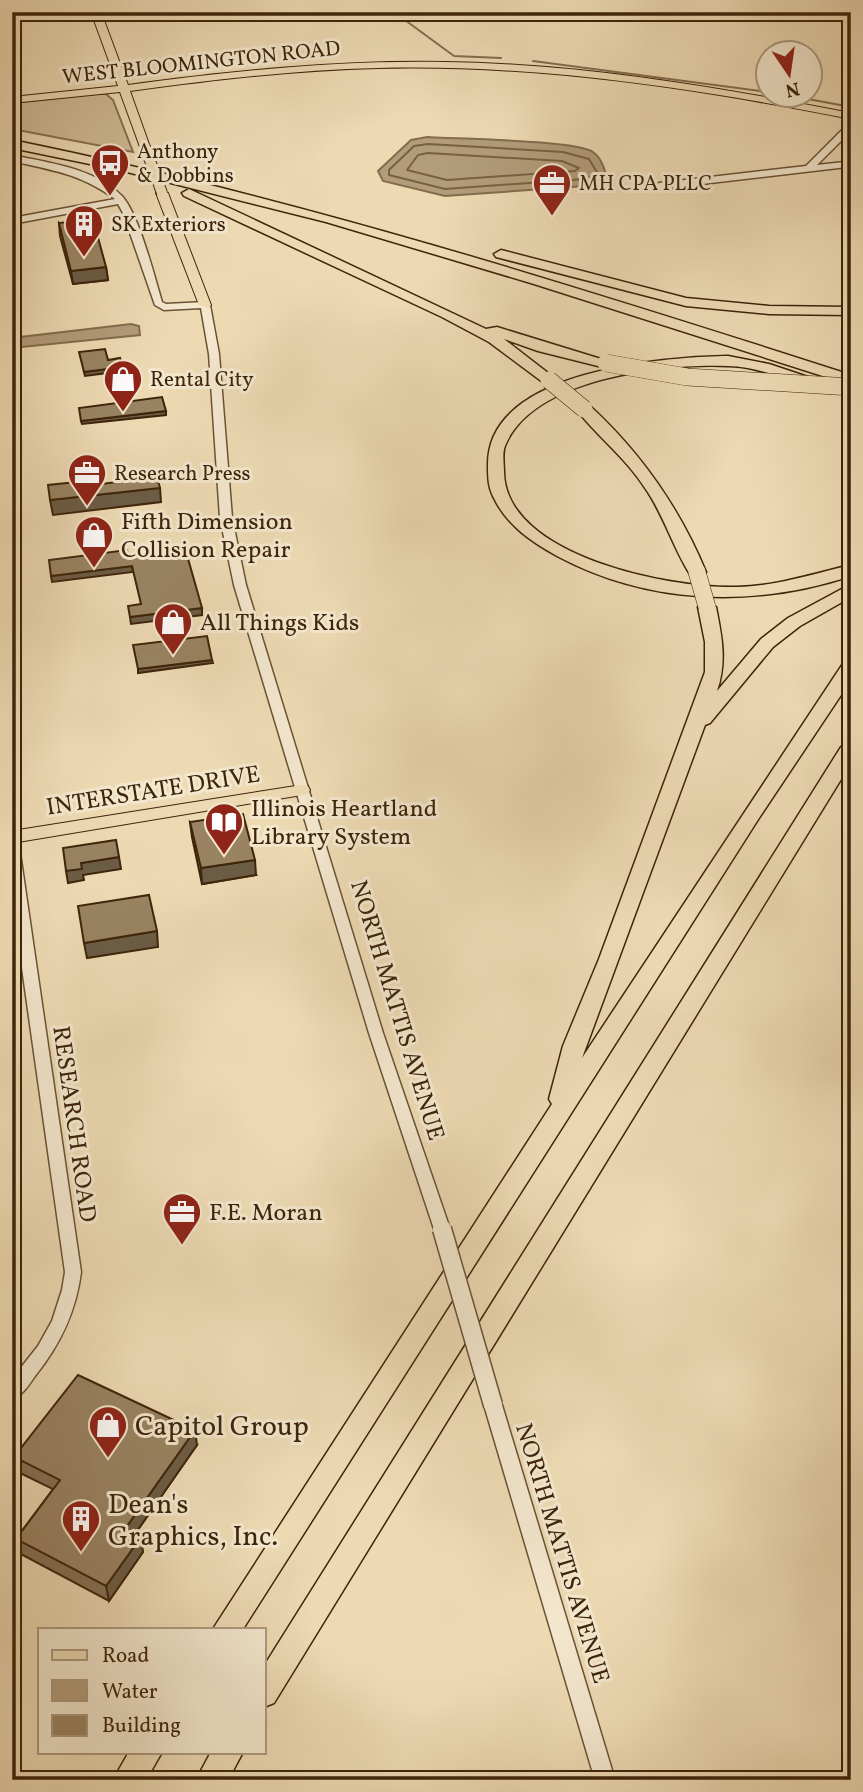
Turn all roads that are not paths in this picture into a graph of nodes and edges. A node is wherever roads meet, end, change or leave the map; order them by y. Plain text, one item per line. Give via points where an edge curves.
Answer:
1 (96, 12) edge
2 (121, 87) junction
3 (12, 100) edge
4 (851, 116) edge
5 (851, 126) edge
6 (12, 134) edge
7 (12, 144) edge
8 (40, 149) junction
9 (12, 158) edge
10 (844, 165) dead end
11 (810, 168) junction
12 (659, 186) dead end
13 (121, 201) junction
14 (12, 221) edge
15 (501, 254) junction
16 (205, 305) junction
17 (164, 307) junction
18 (851, 311) edge
19 (447, 314) junction
20 (209, 321) junction
21 (851, 365) edge
22 (851, 380) edge
23 (851, 388) edge
24 (851, 569) edge
25 (851, 589) edge
26 (851, 666) edge
27 (693, 731) junction
28 (851, 747) edge
29 (851, 768) edge
30 (302, 790) junction
31 (12, 837) edge
32 (794, 840) junction
33 (12, 846) edge
34 (558, 1115) junction
35 (12, 1392) edge
36 (228, 1628) edge
37 (266, 1690) edge
38 (145, 1754) edge
39 (227, 1754) edge
40 (128, 1780) edge
41 (211, 1780) edge
42 (605, 1780) edge

1 - 2 main road, NORTH MATTIS AVENUE
2 - 3 main road, WEST BLOOMINGTON ROAD
2 - 4 main road, WEST BLOOMINGTON ROAD via 309,68 488,66 685,84
2 - 16 main road, NORTH MATTIS AVENUE, bridge
5 - 11 street
6 - 15 highway via 231,180
7 - 8 highway
8 - 19 highway via 203,197
8 - 22 highway via 353,223
9 - 13 street via 75,172
10 - 11 street
11 - 12 street
13 - 14 street
13 - 17 street via 155,297
15 - 18 highway via 686,302
15 - 21 highway
16 - 17 street
16 - 20 street, NORTH MATTIS AVENUE
17 - 20 street
19 - 23 highway, bridge via 543,348 606,363 688,377
19 - 27 highway, bridge via 494,339 584,408 640,466 667,507 697,572 714,642 715,672
20 - 30 street, NORTH MATTIS AVENUE via 231,544
23 - 24 highway via 730,361 615,371 536,400 517,415 502,436 493,461 496,484 508,511 532,534 604,573 702,591 802,584
25 - 27 highway via 766,643
26 - 34 highway
27 - 34 highway via 574,1046
28 - 32 highway
29 - 32 highway
30 - 31 main road, INTERSTATE DRIVE
30 - 42 street, NORTH MATTIS AVENUE, bridge via 442,1230
32 - 37 highway
33 - 35 street, RESEARCH ROAD via 73,1272 61,1324
34 - 36 highway
38 - 40 highway
39 - 41 highway

